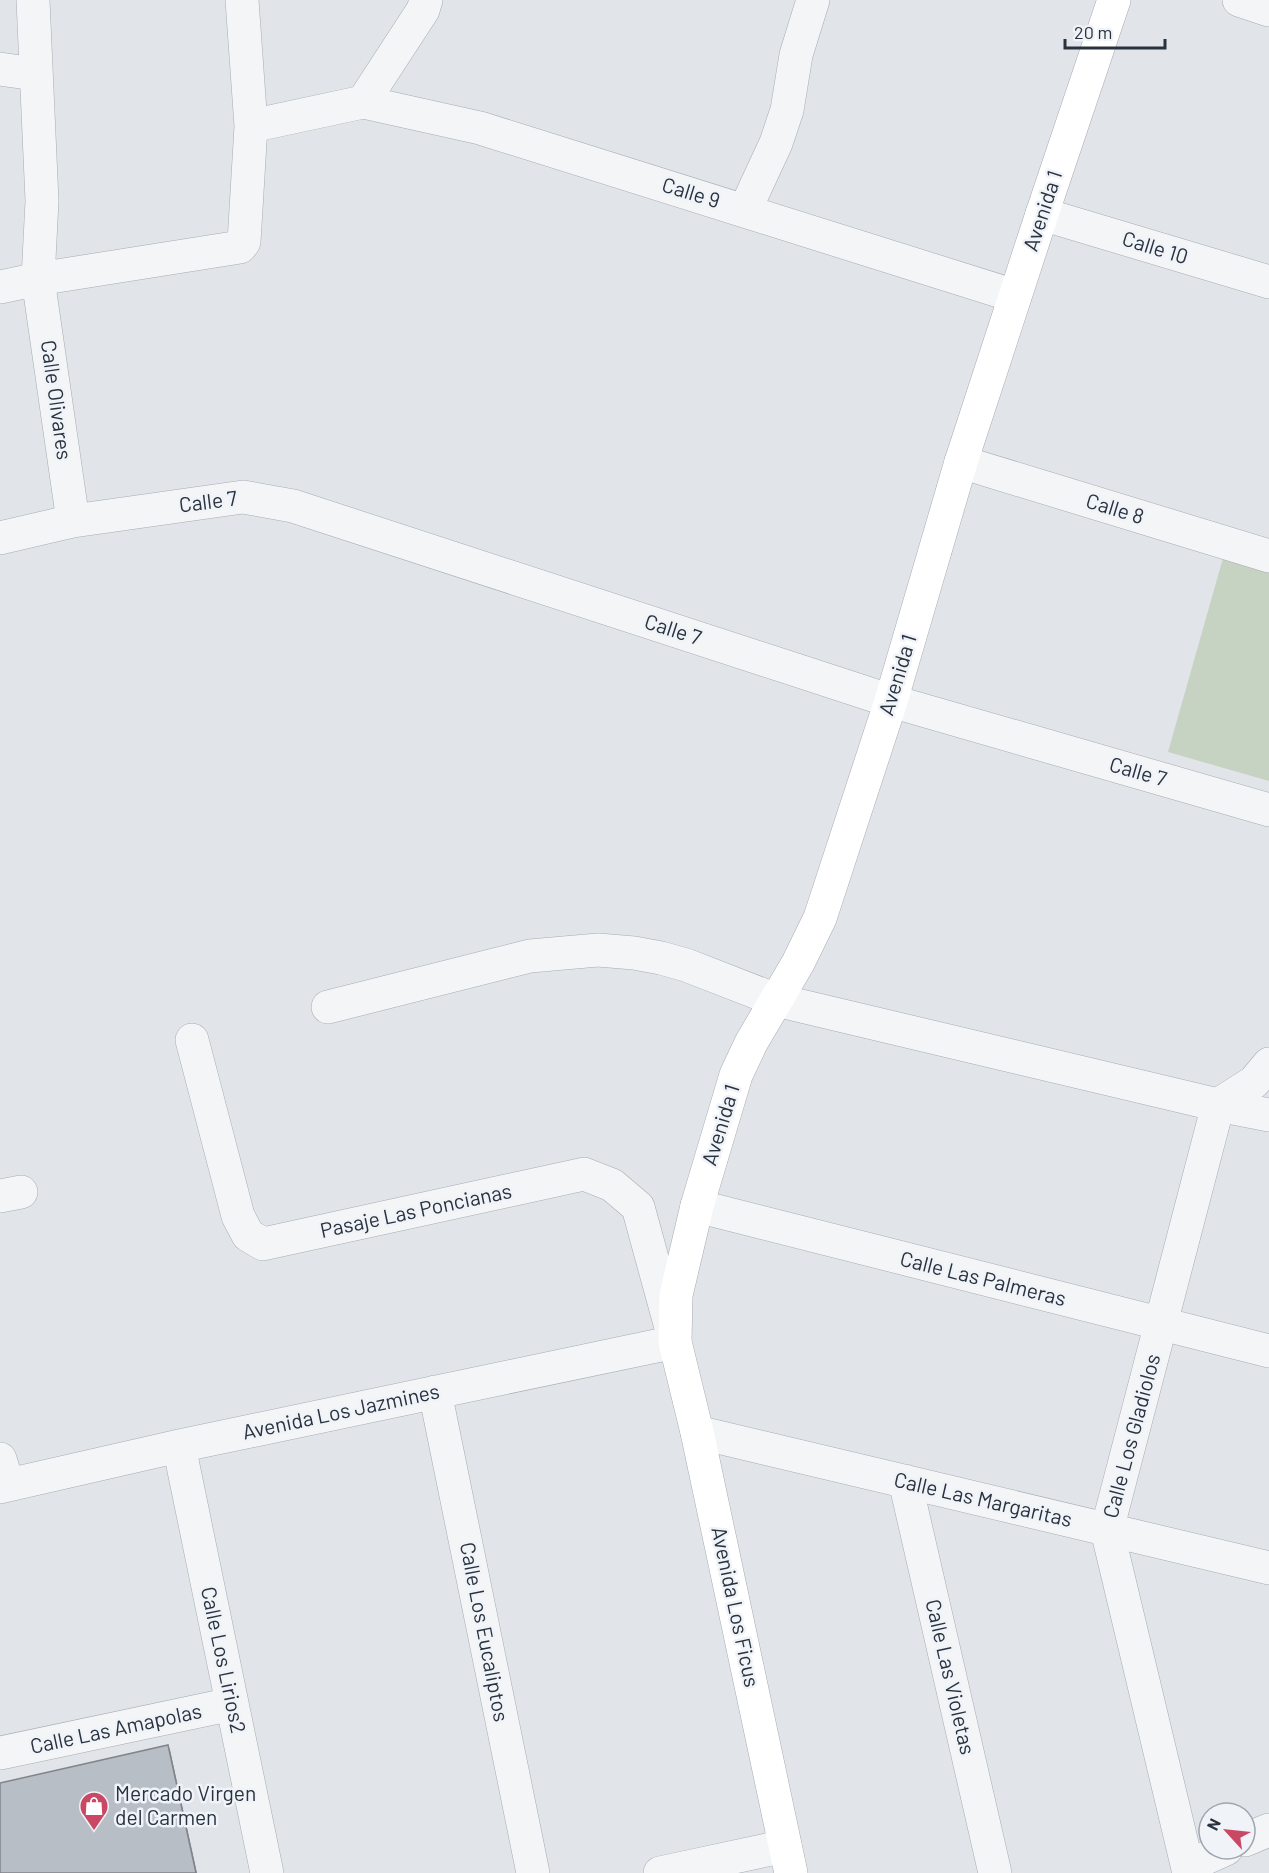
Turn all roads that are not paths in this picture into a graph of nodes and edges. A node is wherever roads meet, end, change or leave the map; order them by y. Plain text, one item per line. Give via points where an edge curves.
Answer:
1 (33, 0) edge
2 (242, 0) edge
3 (426, 0) edge
4 (813, 0) edge
5 (1114, 0) edge
6 (1239, 0) edge
7 (1269, 10) edge
8 (0, 69) edge
9 (35, 74) junction
10 (363, 102) junction
11 (251, 126) junction
12 (745, 210) junction
13 (1042, 214) junction
14 (38, 279) junction
15 (1269, 282) edge
16 (0, 287) edge
17 (1015, 297) junction
18 (961, 462) junction
19 (73, 521) junction
20 (0, 538) edge
21 (1269, 556) edge
22 (891, 700) junction
23 (1269, 810) edge
24 (776, 1000) junction
25 (328, 1007) dead end
26 (192, 1040) dead end
27 (1269, 1064) edge
28 (1218, 1106) junction
29 (1269, 1115) edge
30 (697, 1206) junction
31 (1161, 1325) junction
32 (675, 1342) junction
33 (1269, 1351) edge
34 (435, 1392) junction
35 (697, 1432) junction
36 (179, 1446) junction
37 (3, 1477) edge
38 (905, 1481) junction
39 (1107, 1530) junction
40 (1269, 1568) edge
41 (232, 1704) junction
42 (0, 1753) edge
43 (788, 1859) edge
44 (1204, 1861) edge
45 (1189, 1869) edge
46 (267, 1873) edge
47 (533, 1873) edge
48 (660, 1873) edge
49 (995, 1873) edge

1 - 9 street, Calle Olivares
2 - 11 street
3 - 10 street
4 - 12 street via 796,55 780,132
5 - 13 street, Avenida 1
6 - 7 street
8 - 9 street
9 - 14 street, Calle Olivares via 42,201
10 - 11 street
10 - 12 street, Calle 9 via 480,128
11 - 14 street via 244,242 240,247
12 - 17 street, Calle 9
13 - 15 street, Calle 10
13 - 17 street, Avenida 1
14 - 16 street
14 - 19 street, Calle Olivares
17 - 18 street, Avenida 1
18 - 21 street, Calle 8
18 - 22 street, Avenida 1
19 - 20 street, Calle 7
19 - 22 street, Calle 7 via 243,497 293,506
22 - 23 street, Calle 7
22 - 24 street, Avenida 1 via 820,918
24 - 25 street via 686,965 634,953 598,950 508,961
24 - 28 street
24 - 30 street, Avenida 1 via 736,1076
26 - 32 street, Pasaje Las Poncianas via 238,1216 248,1235 263,1244 584,1174 612,1185 638,1207
27 - 28 street via 1254,1082
28 - 29 street
28 - 31 street, Calle Los Gladiolos
30 - 31 street, Calle Las Palmeras
30 - 32 street, Avenida 1 via 676,1295
31 - 33 street, Calle Las Palmeras
31 - 39 street, Calle Los Gladiolos
32 - 34 street, Avenida Los Jazmines
32 - 35 street, Avenida Los Ficus
34 - 36 street, Avenida Los Jazmines
34 - 47 street, Calle Los Eucaliptos
35 - 38 street, Calle Las Margaritas
35 - 43 street, Avenida Los Ficus
36 - 37 street, Avenida Los Jazmines
36 - 41 street, Calle Los Lirios2
38 - 39 street, Calle Las Margaritas
38 - 49 street, Calle Las Violetas
39 - 40 street, Calle Las Margaritas
39 - 45 street, Calle Los Gladiolos
41 - 42 street, Calle Las Amapolas
41 - 46 street, Calle Los Lirios2
43 - 48 street
44 - 45 street

